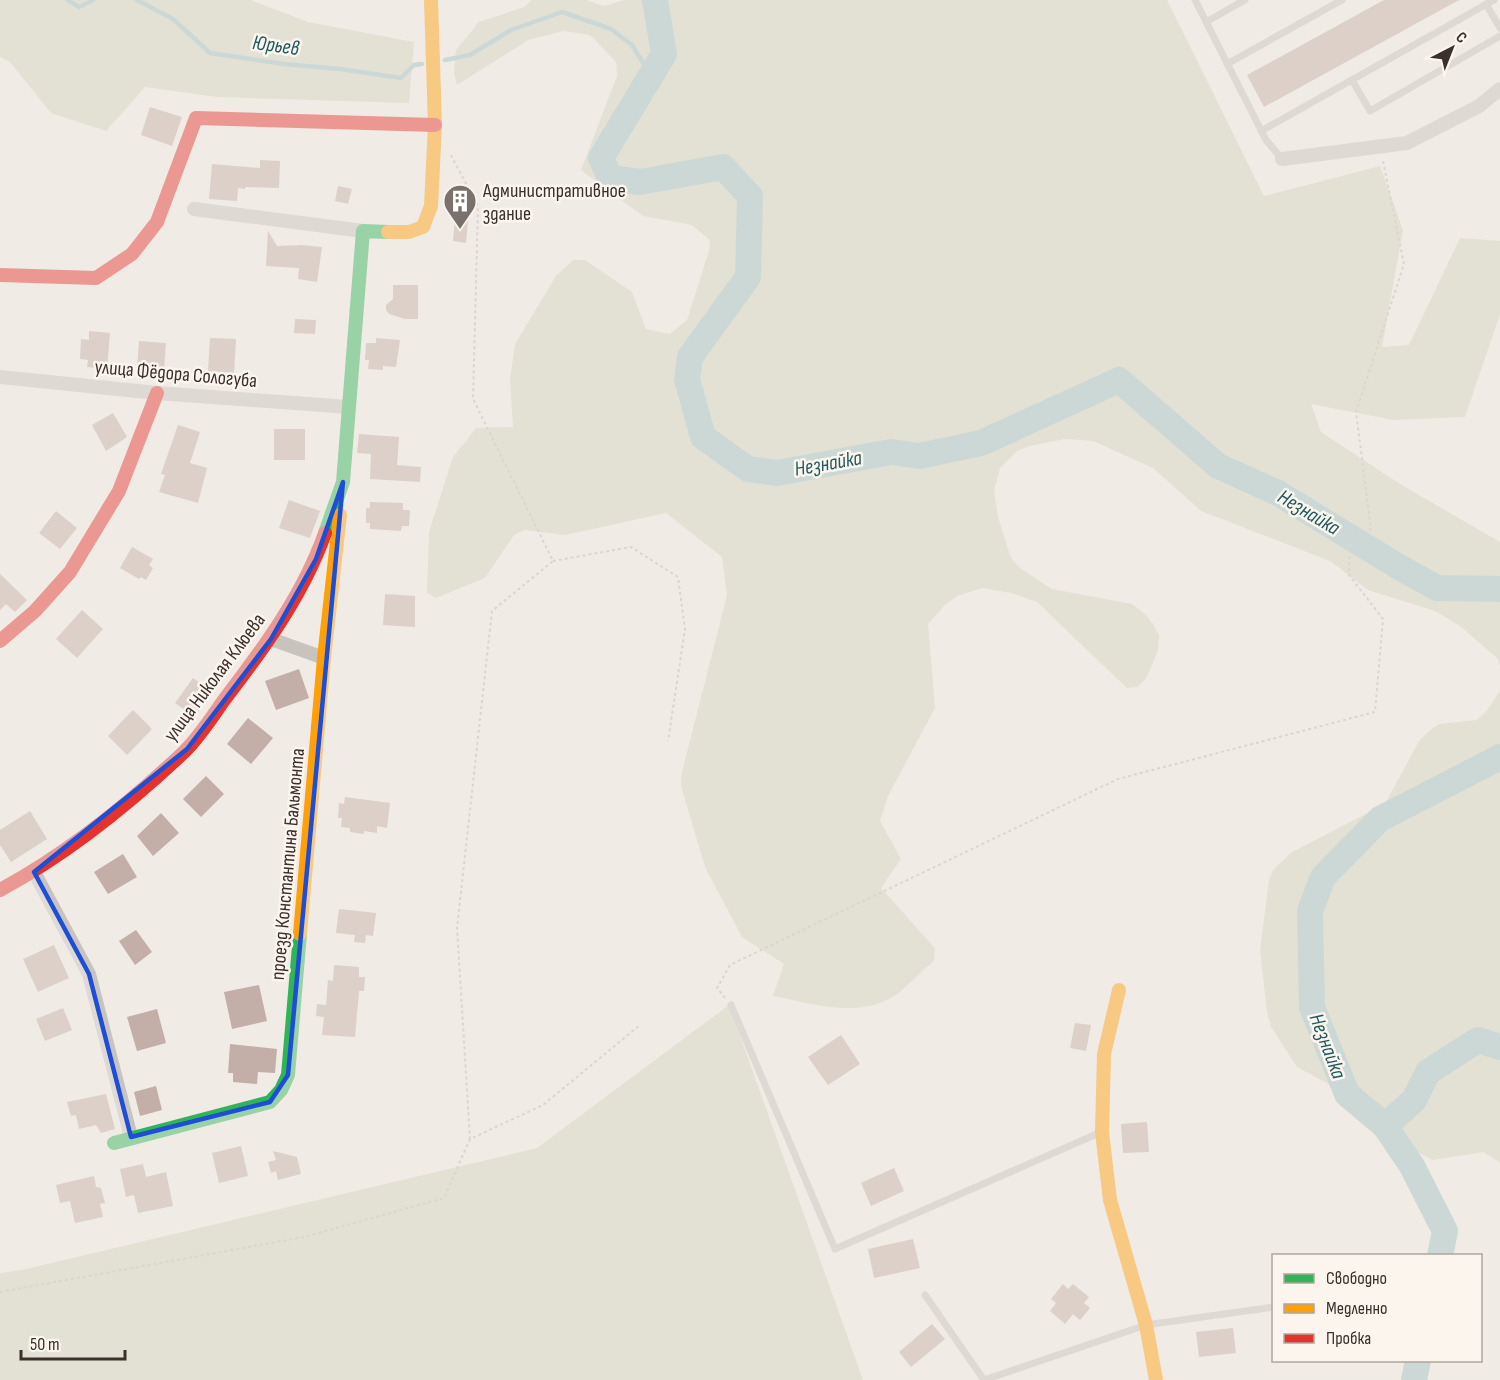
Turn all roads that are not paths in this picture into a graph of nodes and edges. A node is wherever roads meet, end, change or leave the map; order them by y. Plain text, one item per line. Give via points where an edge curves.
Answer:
1 (431, 0) edge
2 (1195, 0) edge
3 (1245, 0) edge
4 (1342, 0) edge
5 (1494, 0) edge
6 (1486, 4) junction
7 (1206, 22) junction
8 (1500, 28) edge
9 (1500, 36) edge
10 (1227, 64) junction
11 (1352, 80) junction
12 (1500, 89) edge
13 (435, 125) junction
14 (1262, 132) junction
15 (1282, 159) joint
16 (194, 209) dead end
17 (363, 231) junction
18 (0, 275) edge
19 (0, 377) edge
20 (158, 393) junction
21 (349, 407) junction
22 (343, 482) junction
23 (271, 639) junction
24 (0, 641) edge
25 (324, 658) junction
26 (34, 872) junction
27 (0, 890) edge
28 (1119, 990) dead end
29 (731, 1005) road end
30 (1102, 1132) junction
31 (131, 1137) junction
32 (114, 1143) dead end
33 (925, 1295) dead end
34 (1272, 1307) edge
35 (1146, 1325) junction
36 (1156, 1380) edge

1 - 13 street
2 - 7 lane
3 - 7 lane
4 - 10 lane
5 - 6 lane
6 - 8 lane
6 - 11 lane
7 - 10 lane
9 - 11 lane via 1370,111
10 - 14 lane
11 - 14 lane
12 - 15 street via 1479,106 1407,143
13 - 17 street via 431,206 423,227 409,232
13 - 18 street via 196,118 157,222 132,254 96,278
14 - 15 lane
16 - 17 street
17 - 21 street, улица Николая Клюева
19 - 20 street, улица Фёдора Сологуба
20 - 21 street, улица Фёдора Сологуба
20 - 24 street via 119,491 70,572 35,611
21 - 22 street, улица Николая Клюева
22 - 23 street, улица Николая Клюева via 316,558
22 - 25 street, проезд Константина Бальмонта
23 - 25 street
23 - 26 street, улица Николая Клюева via 187,749 115,812
25 - 31 street, проезд Константина Бальмонта via 288,1075 270,1102
26 - 27 street, улица Николая Клюева
26 - 31 street via 89,974
28 - 30 street via 1104,1054
29 - 30 lane via 835,1248
30 - 35 street via 1110,1200
31 - 32 street, проезд Константина Бальмонта
33 - 35 lane via 984,1380
34 - 35 lane
35 - 36 street

